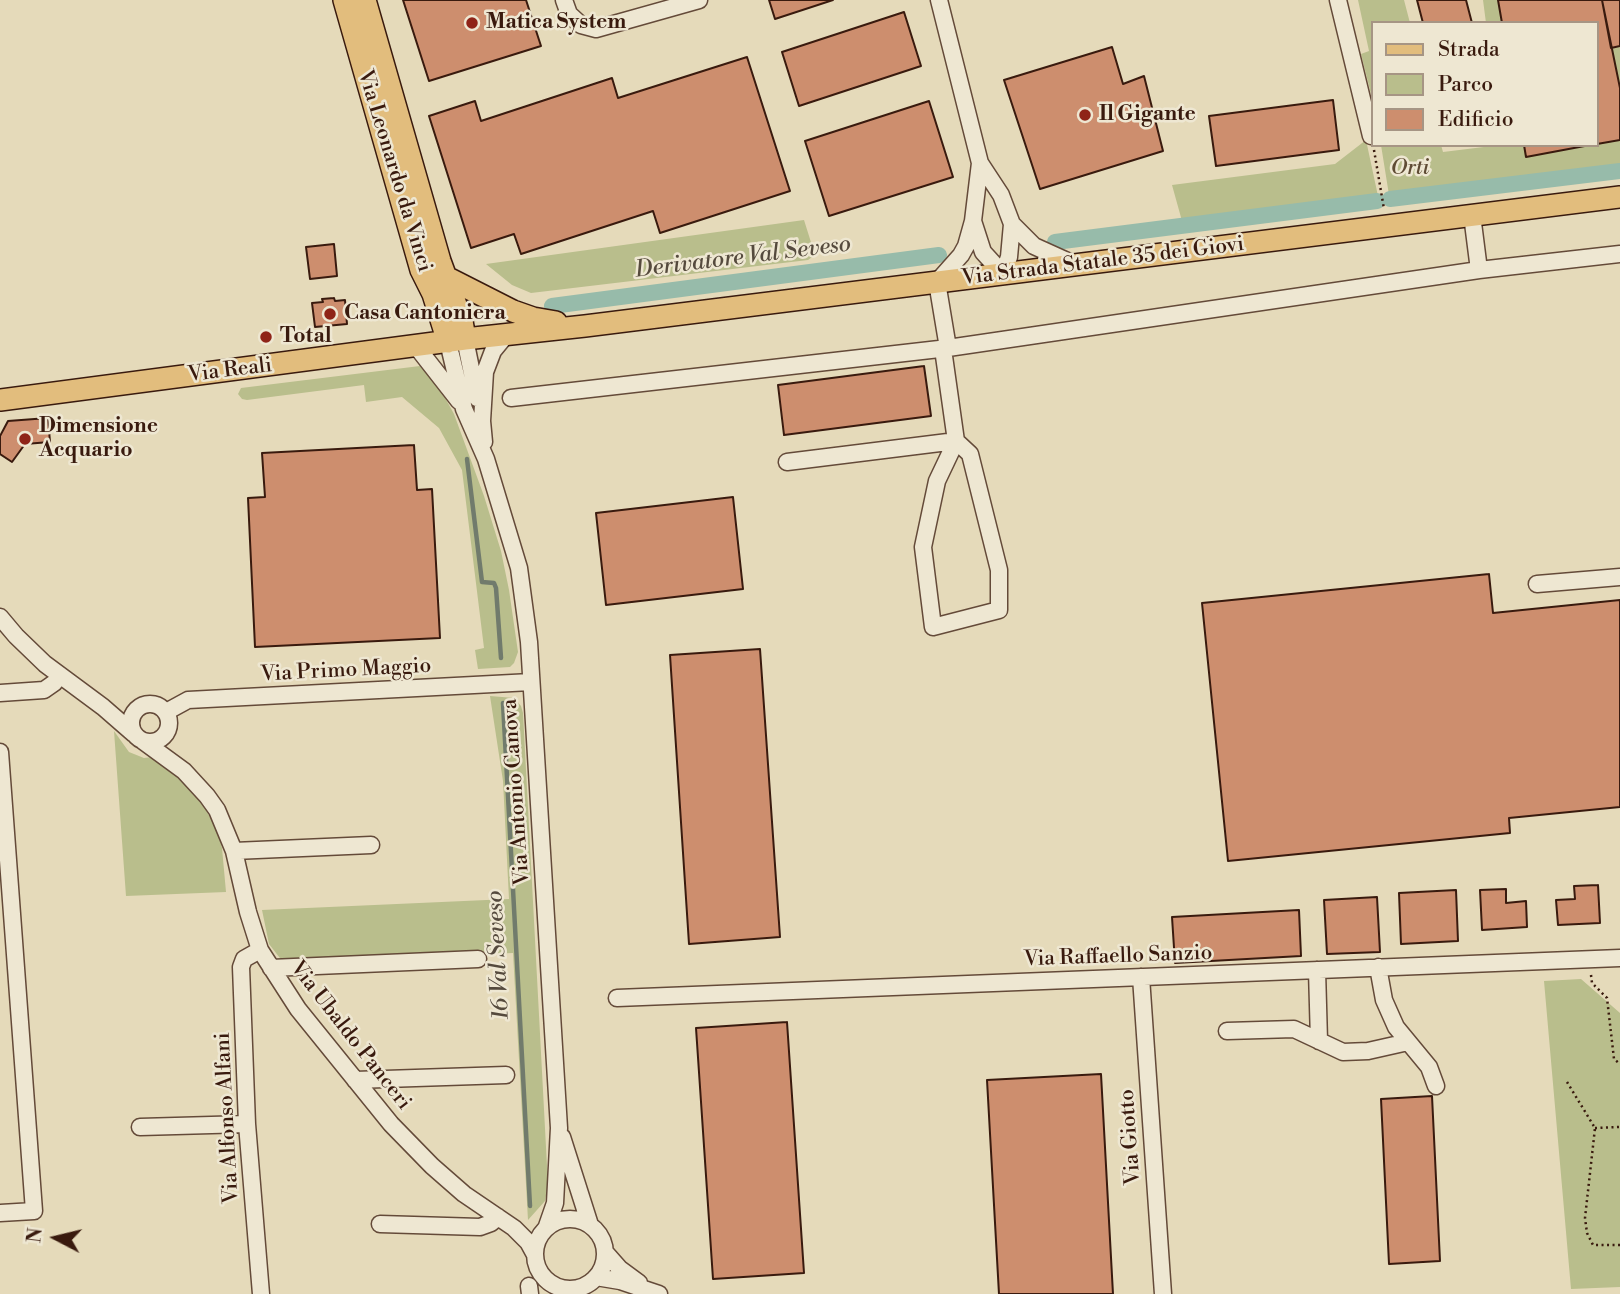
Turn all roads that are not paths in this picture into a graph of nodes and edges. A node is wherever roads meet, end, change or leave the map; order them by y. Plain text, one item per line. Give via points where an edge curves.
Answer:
1 (344, 0) edge
2 (365, 0) edge
3 (564, 0) edge
4 (699, 0) edge
5 (939, 0) edge
6 (1338, 0) edge
7 (1371, 136) road end
8 (981, 163) junction
9 (1620, 197) edge
10 (1472, 215) junction
11 (973, 221) junction
12 (1012, 225) junction
13 (1620, 254) edge
14 (1076, 265) junction
15 (1479, 270) junction
16 (1003, 274) junction
17 (448, 278) junction
18 (937, 282) junction
19 (585, 326) junction
20 (507, 334) junction
21 (456, 340) junction
22 (416, 346) junction
23 (945, 348) junction
24 (511, 398) dead end
25 (0, 400) edge
26 (464, 409) junction
27 (482, 421) junction
28 (956, 442) junction
29 (486, 459) junction
30 (787, 462) dead end
31 (1620, 577) edge
32 (1537, 584) dead end
33 (0, 617) edge
34 (60, 675) junction
35 (531, 682) junction
36 (0, 693) edge
37 (103, 707) junction
38 (139, 707) junction
39 (166, 712) junction
40 (138, 738) junction
41 (0, 752) edge
42 (371, 845) dead end
43 (234, 850) junction
44 (260, 950) junction
45 (1620, 958) edge
46 (478, 959) dead end
47 (1378, 967) junction
48 (271, 968) junction
49 (1317, 970) junction
50 (1141, 977) junction
51 (617, 998) dead end
52 (1227, 1031) dead end
53 (1318, 1041) junction
54 (1408, 1042) junction
55 (506, 1075) dead end
56 (355, 1080) junction
57 (1436, 1086) dead end
58 (247, 1124) junction
59 (140, 1127) dead end
60 (559, 1128) junction
61 (0, 1213) edge
62 (498, 1217) junction
63 (380, 1224) dead end
64 (590, 1225) junction
65 (547, 1226) junction
66 (605, 1252) junction
67 (534, 1253) junction
68 (533, 1284) edge
69 (589, 1285) edge
70 (654, 1292) edge
71 (261, 1294) edge
72 (547, 1294) edge
73 (1163, 1294) edge

1 - 21 main road, Via Leonardo da Vinci via 421,270
2 - 17 main road, Via Leonardo da Vinci
3 - 4 street via 569,14 581,25 596,29
5 - 8 street
6 - 7 street
8 - 11 street
8 - 12 street via 1001,195
9 - 10 main road, Via Strada Statale 35 dei Giovi
10 - 14 main road, Via Strada Statale 35 dei Giovi
10 - 15 street
11 - 16 street via 983,252
11 - 18 street via 961,255
12 - 14 street via 1034,246
12 - 16 street
13 - 15 street
14 - 16 main road, Via Strada Statale 35 dei Giovi
15 - 23 street
16 - 18 main road, Via Strada Statale 35 dei Giovi
17 - 19 main road via 513,311
17 - 21 main road, Via Leonardo da Vinci via 462,321
18 - 19 main road, Via Strada Statale 35 dei Giovi
18 - 23 street
19 - 20 main road, Via Reali
20 - 21 main road, Via Reali
20 - 27 street, Via Antonio Canova via 488,362
21 - 22 main road, Via Reali
21 - 26 street, Via Antonio Canova
21 - 27 street, Via Antonio Canova
22 - 25 main road, Via Reali
22 - 26 street, Via Antonio Canova
23 - 24 street
23 - 28 street
26 - 29 street, Via Antonio Canova
27 - 29 street, Via Antonio Canova
28 - 28 street via 970,454 999,570 999,610 933,627 923,547 937,481
28 - 30 street
29 - 35 street, Via Antonio Canova via 519,568
31 - 32 street
33 - 34 street
34 - 36 street via 44,690
34 - 37 street, Via Ubaldo Panceri
35 - 39 street, Via Primo Maggio via 188,700
35 - 60 street, Via Antonio Canova
37 - 38 street
37 - 40 street, Via Ubaldo Panceri
38 - 39 street via 150,704
38 - 40 street via 131,717 131,729
39 - 40 street via 169,724 165,735 155,742
40 - 43 street, Via Ubaldo Panceri via 184,771 207,796
41 - 61 street via 34,1211
42 - 43 street
43 - 44 street, Via Ubaldo Panceri
44 - 48 street, Via Ubaldo Panceri
44 - 58 street, Via Alfonso Alfani via 244,959 241,967
45 - 47 street, Via Raffaello Sanzio
46 - 48 street
47 - 49 street, Via Raffaello Sanzio
47 - 54 street via 1384,1000
48 - 56 street, Via Ubaldo Panceri
49 - 50 street, Via Raffaello Sanzio
49 - 53 street
50 - 51 street, Via Raffaello Sanzio
50 - 73 street, Via Giotto
52 - 53 street via 1294,1028
53 - 54 street via 1343,1052
54 - 57 street via 1429,1067
55 - 56 street
56 - 62 street, Via Ubaldo Panceri via 432,1166
58 - 59 street
58 - 71 street, Via Alfonso Alfani
60 - 64 street, Via Antonio Canova
60 - 65 street, Via Antonio Canova via 555,1203
62 - 63 street via 480,1227
62 - 67 street, Via Ubaldo Panceri via 522,1235
64 - 65 street via 568,1218
64 - 66 street via 598,1232
65 - 67 street
66 - 69 street via 601,1269
66 - 70 street via 620,1269
67 - 68 street
68 - 69 street via 546,1280 565,1289
68 - 72 street
69 - 70 street

